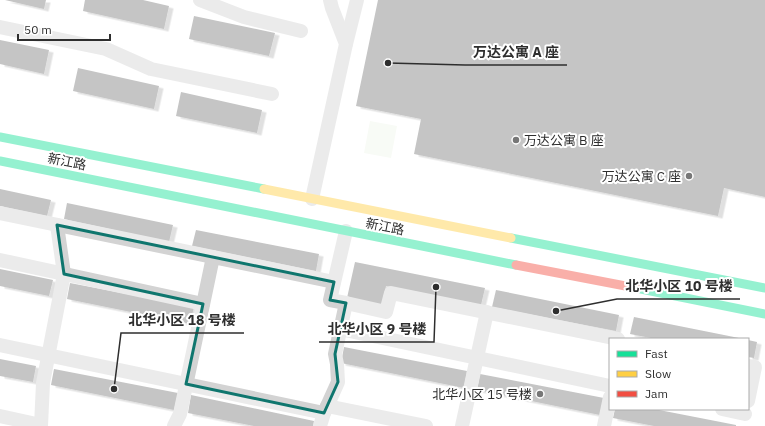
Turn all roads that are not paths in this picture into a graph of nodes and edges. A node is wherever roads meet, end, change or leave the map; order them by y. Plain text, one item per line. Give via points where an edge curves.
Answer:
1 (200, 0) edge
2 (330, 0) edge
3 (357, 0) edge
4 (0, 27) edge
5 (301, 31) dead end
6 (346, 44) junction
7 (272, 94) dead end
8 (0, 137) edge
9 (0, 161) edge
10 (312, 199) junction
11 (0, 213) edge
12 (57, 225) junction
13 (346, 231) junction
14 (213, 257) junction
15 (0, 260) edge
16 (64, 274) junction
17 (334, 282) junction
18 (765, 288) edge
19 (346, 303) junction
20 (203, 304) junction
21 (487, 312) junction
22 (765, 314) edge
23 (340, 329) junction
24 (613, 338) edge
25 (0, 345) edge
26 (48, 356) junction
27 (477, 358) junction
28 (749, 366) edge
29 (186, 384) junction
30 (609, 386) edge
31 (749, 397) edge
32 (609, 402) edge
33 (730, 410) edge
34 (746, 412) edge
35 (323, 415) edge
36 (0, 416) edge
37 (41, 426) edge
38 (174, 426) edge
39 (426, 426) edge
40 (462, 426) edge
41 (604, 426) edge

1 - 5 street via 244,17
2 - 6 street
3 - 6 street
4 - 7 street via 106,49 151,69
6 - 10 street
8 - 10 main road, 新江路
9 - 13 main road, 新江路
10 - 18 main road, 新江路
11 - 12 street
12 - 14 street
12 - 16 street
13 - 17 street
13 - 22 main road, 新江路
14 - 17 street
14 - 20 street
15 - 16 street
16 - 20 street
16 - 26 street
17 - 19 street via 330,300
19 - 21 street via 386,312 391,293
19 - 23 street
20 - 29 street
21 - 24 street
21 - 27 street
23 - 27 street
23 - 35 street via 335,354 338,382
25 - 26 street
26 - 29 street
26 - 37 street via 43,383
27 - 30 street
27 - 40 street
28 - 31 street via 755,367
29 - 35 street
29 - 38 street via 180,414
32 - 41 street
33 - 34 street
35 - 39 street
36 - 37 street

